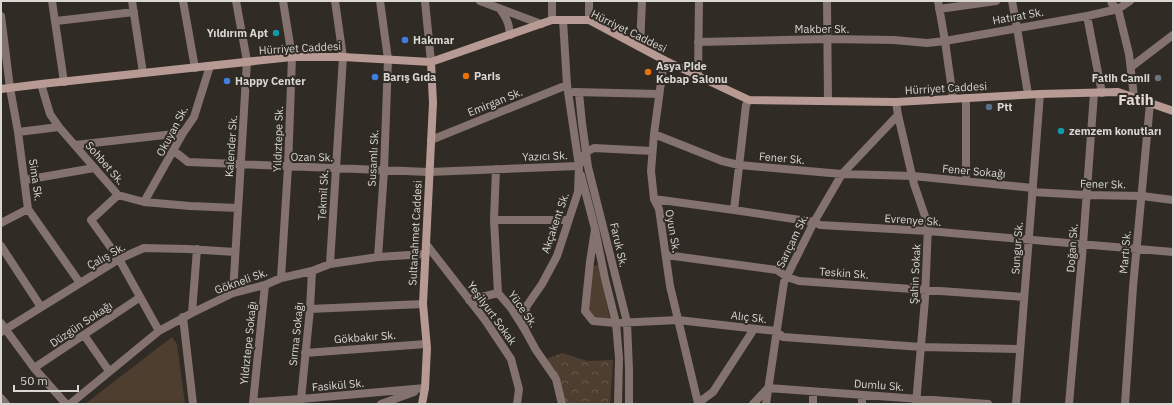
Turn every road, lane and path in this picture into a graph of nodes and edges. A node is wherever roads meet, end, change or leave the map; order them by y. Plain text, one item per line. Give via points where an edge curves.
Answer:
1 (52, 1) edge
2 (132, 1) edge
3 (183, 1) edge
4 (236, 1) edge
5 (284, 1) edge
6 (335, 1) edge
7 (380, 1) edge
8 (425, 1) edge
9 (480, 1) edge
10 (552, 1) edge
11 (589, 1) edge
12 (642, 1) edge
13 (699, 1) edge
14 (826, 1) edge
15 (996, 1) edge
16 (1012, 1) edge
17 (1111, 1) edge
18 (1130, 1) edge
19 (938, 5) edge
20 (500, 9) junction
21 (1118, 9) junction
22 (134, 12) junction
23 (1087, 16) junction
24 (1, 19) edge
25 (552, 20) junction
26 (563, 20) junction
27 (589, 20) junction
28 (56, 21) junction
29 (541, 24) junction
30 (1017, 28) junction
31 (510, 35) junction
32 (1173, 35) edge
33 (827, 39) junction
34 (945, 41) junction
35 (698, 42) junction
36 (640, 47) junction
37 (343, 56) junction
38 (292, 57) junction
39 (388, 59) junction
40 (664, 60) junction
41 (247, 62) junction
42 (431, 62) junction
43 (210, 66) junction
44 (1131, 67) junction
45 (195, 68) junction
46 (143, 73) junction
47 (698, 76) junction
48 (64, 82) junction
49 (41, 84) junction
50 (10, 88) junction
51 (568, 88) junction
52 (1, 89) edge
53 (579, 92) junction
54 (1098, 93) junction
55 (659, 94) junction
56 (1028, 94) junction
57 (1040, 94) junction
58 (1134, 97) junction
59 (953, 98) junction
60 (966, 98) junction
61 (749, 100) junction
62 (828, 101) junction
63 (896, 102) junction
64 (1150, 103) junction
65 (1171, 108) edge
66 (898, 115) junction
67 (59, 127) junction
68 (18, 132) junction
69 (183, 133) junction
70 (654, 134) junction
71 (431, 140) junction
72 (74, 145) junction
73 (174, 150) junction
74 (652, 151) junction
75 (586, 152) junction
76 (241, 165) junction
77 (739, 165) junction
78 (579, 166) junction
79 (288, 167) junction
80 (94, 168) junction
81 (336, 168) junction
82 (496, 169) junction
83 (384, 171) junction
84 (429, 172) junction
85 (842, 174) junction
86 (913, 176) junction
87 (25, 180) junction
88 (966, 181) junction
89 (1032, 190) junction
90 (118, 195) junction
91 (1086, 195) junction
92 (1142, 196) junction
93 (654, 199) junction
94 (1173, 200) edge
95 (144, 202) junction
96 (238, 208) junction
97 (28, 209) junction
98 (734, 210) junction
99 (494, 220) junction
100 (568, 220) junction
101 (814, 222) junction
102 (1, 223) edge
103 (595, 229) junction
104 (928, 231) junction
105 (1028, 240) junction
106 (426, 244) junction
107 (1083, 245) junction
108 (1, 246) edge
109 (197, 249) junction
110 (1136, 249) junction
111 (235, 252) junction
112 (1173, 252) edge
113 (425, 254) junction
114 (666, 255) junction
115 (378, 257) junction
116 (119, 259) junction
117 (330, 264) junction
118 (312, 271) junction
119 (787, 277) junction
120 (281, 278) junction
121 (80, 283) junction
122 (265, 285) junction
123 (926, 290) junction
124 (233, 293) junction
125 (498, 293) junction
126 (1024, 297) junction
127 (139, 298) junction
128 (469, 300) junction
129 (423, 304) junction
130 (41, 307) junction
131 (310, 309) junction
132 (192, 312) junction
133 (183, 317) junction
134 (678, 320) junction
135 (627, 322) junction
136 (616, 323) junction
137 (2, 328) edge
138 (754, 329) junction
139 (525, 330) junction
140 (159, 331) junction
141 (776, 331) junction
142 (84, 335) junction
143 (426, 344) junction
144 (922, 347) junction
145 (1020, 350) junction
146 (305, 353) junction
147 (34, 368) junction
148 (109, 371) junction
149 (425, 388) junction
150 (768, 388) junction
151 (813, 392) junction
152 (862, 395) junction
153 (1, 398) edge
154 (301, 400) junction
155 (917, 401) edge
156 (253, 403) joint
157 (964, 403) edge
158 (6, 404) edge
159 (66, 404) edge
160 (70, 404) edge
161 (192, 404) edge
162 (381, 404) edge
163 (422, 404) edge
164 (517, 404) edge
165 (562, 404) edge
166 (618, 404) edge
167 (629, 404) edge
168 (698, 404) edge
169 (753, 404) edge
170 (766, 404) edge
171 (812, 404) edge
172 (862, 404) edge
173 (988, 404) edge
174 (1016, 404) edge
175 (1069, 404) edge
176 (1125, 404) edge

1 - 28 street
2 - 22 street
3 - 45 street
4 - 41 street, Kalender Sk.
5 - 38 street, Yıldıztepe Sk.
6 - 37 street, Tekmil Sk.
7 - 39 street, Susamlı Sk.
8 - 42 street
9 - 20 street
10 - 25 street
11 - 27 street
12 - 36 street
13 - 35 street
14 - 33 street
15 - 19 street
16 - 30 street
17 - 21 street
18 - 21 street
19 - 34 street
20 - 29 street
20 - 31 street via 509,24
21 - 23 street, Hatırat Sk.
21 - 44 street
22 - 28 street
22 - 46 street
23 - 30 street, Hatırat Sk.
23 - 54 street, Doğan Sk.
24 - 50 street, Sima Sk.
25 - 26 street, Hürriyet Caddesi
25 - 29 street, Hürriyet Caddesi
26 - 27 street, Hürriyet Caddesi
26 - 51 street, Akçakent Sk.
27 - 36 street, Hürriyet Caddesi
28 - 48 street
29 - 31 street, Hürriyet Caddesi
30 - 34 street, Hatırat Sk.
30 - 56 street
31 - 42 street, Hürriyet Caddesi
32 - 44 street
33 - 34 street, Makber Sk. via 927,43
33 - 35 street, Makber Sk.
33 - 62 street
34 - 59 street
35 - 47 street
36 - 40 street, Hürriyet Caddesi
37 - 38 street, Hürriyet Caddesi
37 - 39 street, Hürriyet Caddesi
37 - 81 street, Tekmil Sk.
38 - 41 street, Hürriyet Caddesi
38 - 79 street, Yıldıztepe Sk.
39 - 42 street, Hürriyet Caddesi
39 - 83 street, Susamlı Sk.
40 - 47 street, Hürriyet Caddesi
40 - 55 street, Oyun Sk.
41 - 43 street, Hürriyet Caddesi
41 - 76 street, Kalender Sk.
42 - 71 street, Sultanahmet Caddesi
43 - 45 street, Hürriyet Caddesi
43 - 69 street, Okuyan Sk. via 194,117
44 - 58 street
45 - 46 street, Hürriyet Caddesi
46 - 48 street, Hürriyet Caddesi
47 - 61 street, Hürriyet Caddesi
48 - 49 street, Hürriyet Caddesi
49 - 50 street, Hürriyet Caddesi
49 - 67 street, Sohbet Sk. via 50,114
50 - 52 street, Hürriyet Caddesi
50 - 68 street, Sima Sk.
51 - 53 street
51 - 71 street, Emirgan Sk.
51 - 78 street, Akçakent Sk.
53 - 55 street
53 - 75 street, Faruk Sk.
54 - 57 street, Hürriyet Caddesi
54 - 58 street, Hürriyet Caddesi via 1118,92
54 - 91 street, Doğan Sk.
55 - 70 street, Oyun Sk.
56 - 57 street, Hürriyet Caddesi
56 - 60 street, Hürriyet Caddesi
57 - 89 street, Sungur Sk.
58 - 64 street, Hürriyet Caddesi
59 - 60 street, Hürriyet Caddesi
59 - 63 street, Hürriyet Caddesi
60 - 88 street
61 - 62 street, Hürriyet Caddesi
61 - 77 street via 746,105
62 - 63 street, Hürriyet Caddesi
63 - 66 street, Şahin Sokak
64 - 65 street, Hürriyet Caddesi
64 - 92 street, Martı Sk.
66 - 85 street, Sarıçam Sk.
66 - 86 street, Şahin Sokak
67 - 68 street
67 - 72 street, Sohbet Sk.
68 - 87 street, Sima Sk.
69 - 72 street
69 - 73 street, Okuyan Sk.
70 - 74 street, Oyun Sk.
70 - 77 street, Fener Sk. via 722,161
71 - 84 street, Sultanahmet Caddesi
72 - 80 street, Sohbet Sk.
73 - 76 street, Ozan Sk. via 188,162
73 - 95 street, Okuyan Sk.
74 - 75 street via 594,148
74 - 93 street, Oyun Sk.
75 - 78 street, Yazıcı Sk.
75 - 135 street, Faruk Sk.
76 - 79 street, Ozan Sk.
76 - 96 street, Kalender Sk.
77 - 85 street, Fener Sk.
77 - 98 street
78 - 82 street, Yazıcı Sk.
78 - 100 street, Akçakent Sk. via 578,192
78 - 103 street
79 - 81 street, Ozan Sk.
79 - 120 street, Yıldıztepe Sk.
80 - 87 street
80 - 90 street, Sohbet Sk.
81 - 83 street, Ozan Sk.
81 - 117 street, Tekmil Sk.
82 - 84 street, Yazıcı Sk.
82 - 99 street, Yüce Sk.
83 - 84 street, Ozan Sk.
83 - 115 street, Susamlı Sk.
84 - 106 street, Sultanahmet Caddesi
85 - 86 street, Fener Sk.
85 - 101 street, Sarıçam Sk.
86 - 88 street, Fener Sokağı
86 - 104 street, Şahin Sokak
87 - 97 street, Sima Sk.
88 - 89 street, Fener Sokağı
89 - 91 street, Fener Sk.
89 - 105 street, Sungur Sk.
90 - 95 street, Sohbet Sk.
90 - 116 street via 92,220
91 - 92 street, Fener Sk.
91 - 107 street, Doğan Sk.
92 - 94 street, Fener Sk.
92 - 110 street, Martı Sk.
93 - 98 street, Evrenye Sk.
93 - 114 street, Oyun Sk. via 659,209
95 - 96 street, Sohbet Sk.
96 - 111 street, Kalender Sk.
97 - 102 street
97 - 121 street, Sima Sk.
98 - 101 street, Evrenye Sk.
99 - 100 street
99 - 125 street, Yüce Sk.
100 - 139 street, Akçakent Sk. via 557,256 526,308
101 - 104 street, Evrenye Sk. via 820,225
101 - 119 street, Sarıçam Sk.
103 - 136 street
103 - 136 street, Alıç Sk. via 585,311 593,321
104 - 105 street, Evrenye Sk.
104 - 123 street, Şahin Sokak
105 - 107 street, Evrenye Sk.
105 - 126 street, Sungur Sk.
106 - 113 street, Sultanahmet Caddesi
106 - 128 street, Yeşilyurt Sokak
107 - 110 street, Evrenye Sk.
107 - 175 street, Doğan Sk.
108 - 130 street
109 - 111 street, Çalış Sk.
109 - 116 street, Çalış Sk. via 144,248
109 - 132 street
110 - 112 street, Evrenye Sk.
110 - 176 street, Martı Sk.
111 - 124 street, Kalender Sk.
113 - 115 street, Gökneli Sk.
113 - 129 street, Sultanahmet Caddesi
114 - 119 street, Teskin Sk. via 777,270
114 - 134 street, Oyun Sk.
115 - 117 street, Gökneli Sk.
116 - 121 street, Çalış Sk.
116 - 127 street
117 - 118 street, Gökneli Sk.
118 - 120 street, Gökneli Sk.
118 - 131 street, Sırma Sokağı
119 - 123 street, Teskin Sk. via 799,281
119 - 141 street, Sarıçam Sk.
120 - 122 street, Gökneli Sk.
121 - 130 street, Çalış Sk.
122 - 124 street, Gökneli Sk.
122 - 156 street, Yıldıztepe Sokağı
123 - 126 street, Teskin Sk.
123 - 144 street, Şahin Sokak
124 - 132 street, Gökneli Sk.
125 - 128 street
125 - 139 street, Yüce Sk.
126 - 145 street, Sungur Sk.
127 - 140 street
127 - 142 street, Düzgün Sokağı
128 - 164 street, Yeşilyurt Sokak via 511,359 519,389
129 - 131 street
129 - 143 street, Sultanahmet Caddesi
130 - 137 street, Çalış Sk.
131 - 146 street, Sırma Sokağı
132 - 133 street, Gökneli Sk.
133 - 140 street, Gökneli Sk.
133 - 161 street
134 - 135 street, Alıç Sk.
134 - 138 street, Alıç Sk.
134 - 168 street, Oyun Sk.
135 - 136 street, Alıç Sk.
135 - 167 street, Faruk Sk.
136 - 166 street via 619,358
137 - 147 street
138 - 141 street, Alıç Sk.
138 - 168 street via 713,392
139 - 165 street, Yüce Sk. via 556,379
140 - 148 street, Gökneli Sk.
141 - 144 street, Alıç Sk. via 783,337
141 - 150 street, Sarıçam Sk.
142 - 147 street, Düzgün Sokağı
142 - 148 street
143 - 146 street, Gökbakır Sk.
143 - 149 street, Sultanahmet Caddesi
144 - 145 street, Alıç Sk.
144 - 155 street, Şahin Sokak
145 - 174 street, Sungur Sk.
146 - 154 street, Sırma Sokağı
147 - 159 street
148 - 160 street, Gökneli Sk.
149 - 154 street, Fasikül Sk.
149 - 162 street
149 - 163 street, Sultanahmet Caddesi
150 - 151 street, Dumlu Sk.
150 - 169 street
150 - 170 street, Sarıçam Sk.
151 - 152 street, Dumlu Sk.
151 - 171 street
152 - 155 street, Dumlu Sk.
152 - 172 street
153 - 158 street
154 - 156 street, Fasikül Sk.
155 - 157 street, Dumlu Sk.
157 - 173 street, Dumlu Sk.

